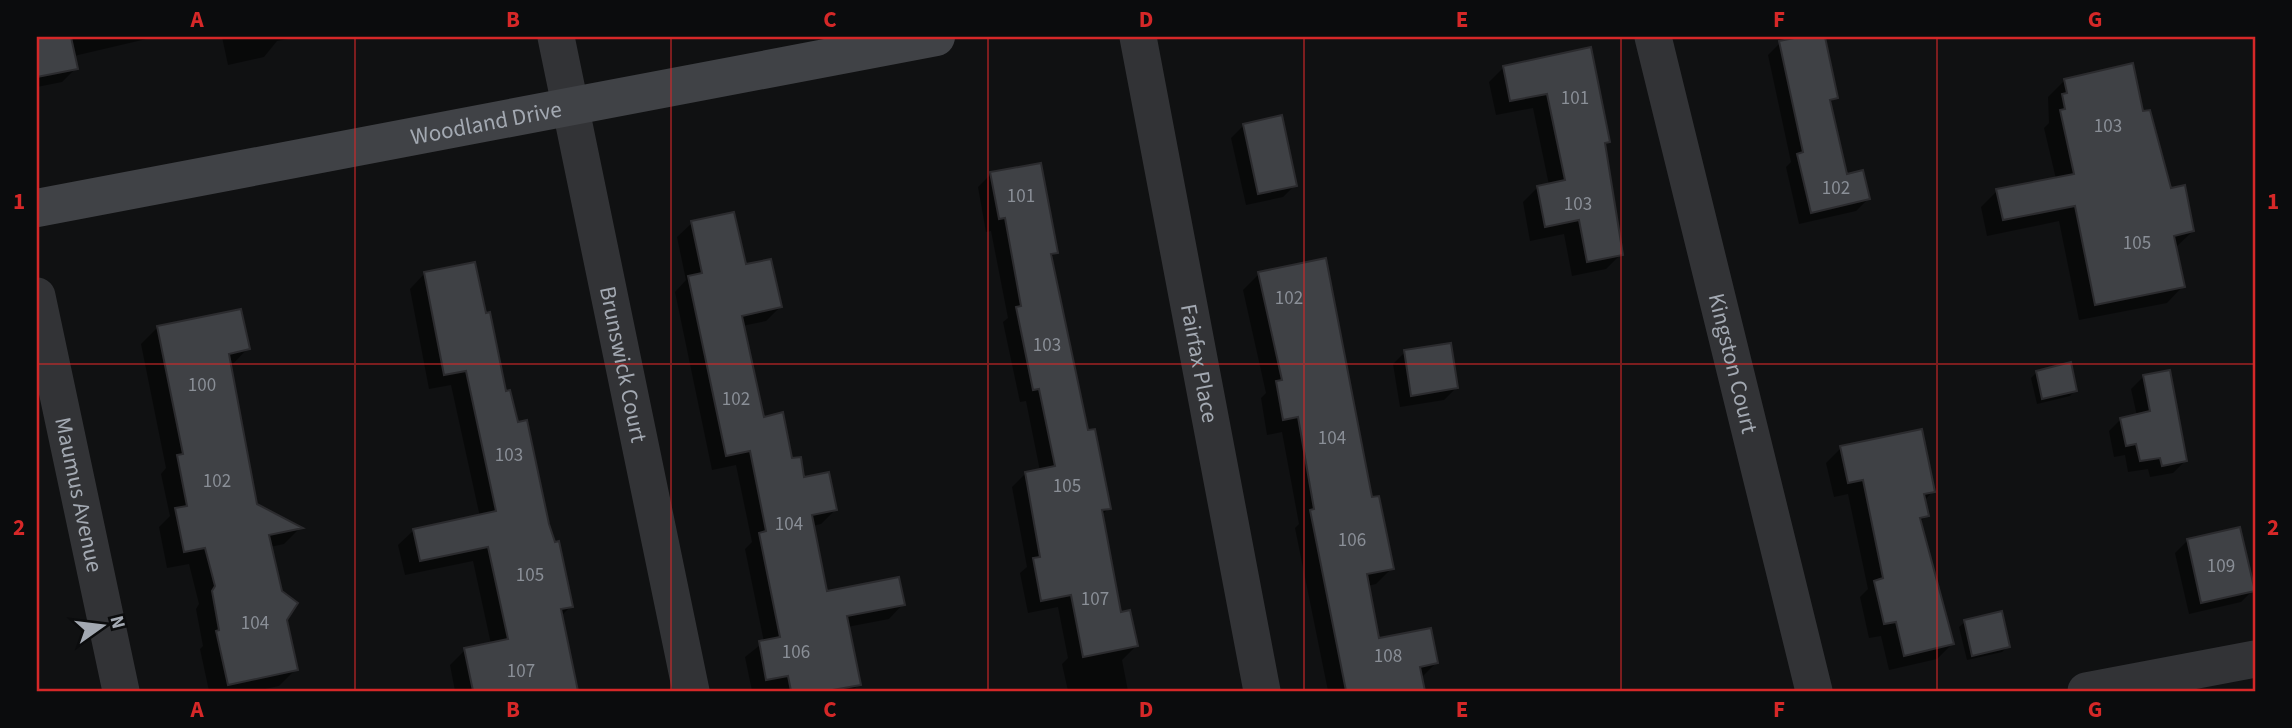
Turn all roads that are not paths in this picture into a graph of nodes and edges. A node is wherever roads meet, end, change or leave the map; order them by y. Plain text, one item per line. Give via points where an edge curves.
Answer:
1 (556, 37) edge
2 (936, 37) edge
3 (1138, 37) edge
4 (1653, 37) edge
5 (568, 106) junction
6 (37, 208) edge
7 (37, 296) edge
8 (2255, 659) edge
9 (121, 691) edge
10 (691, 691) edge
11 (1262, 691) edge
12 (1814, 691) edge
13 (2086, 691) edge

1 - 5 street, Brunswick Court
2 - 5 main road, Woodland Drive
3 - 11 street, Fairfax Place
4 - 12 street, Kingston Court
5 - 6 main road, Woodland Drive
5 - 10 street, Brunswick Court
7 - 9 street, Maumus Avenue
8 - 13 street

